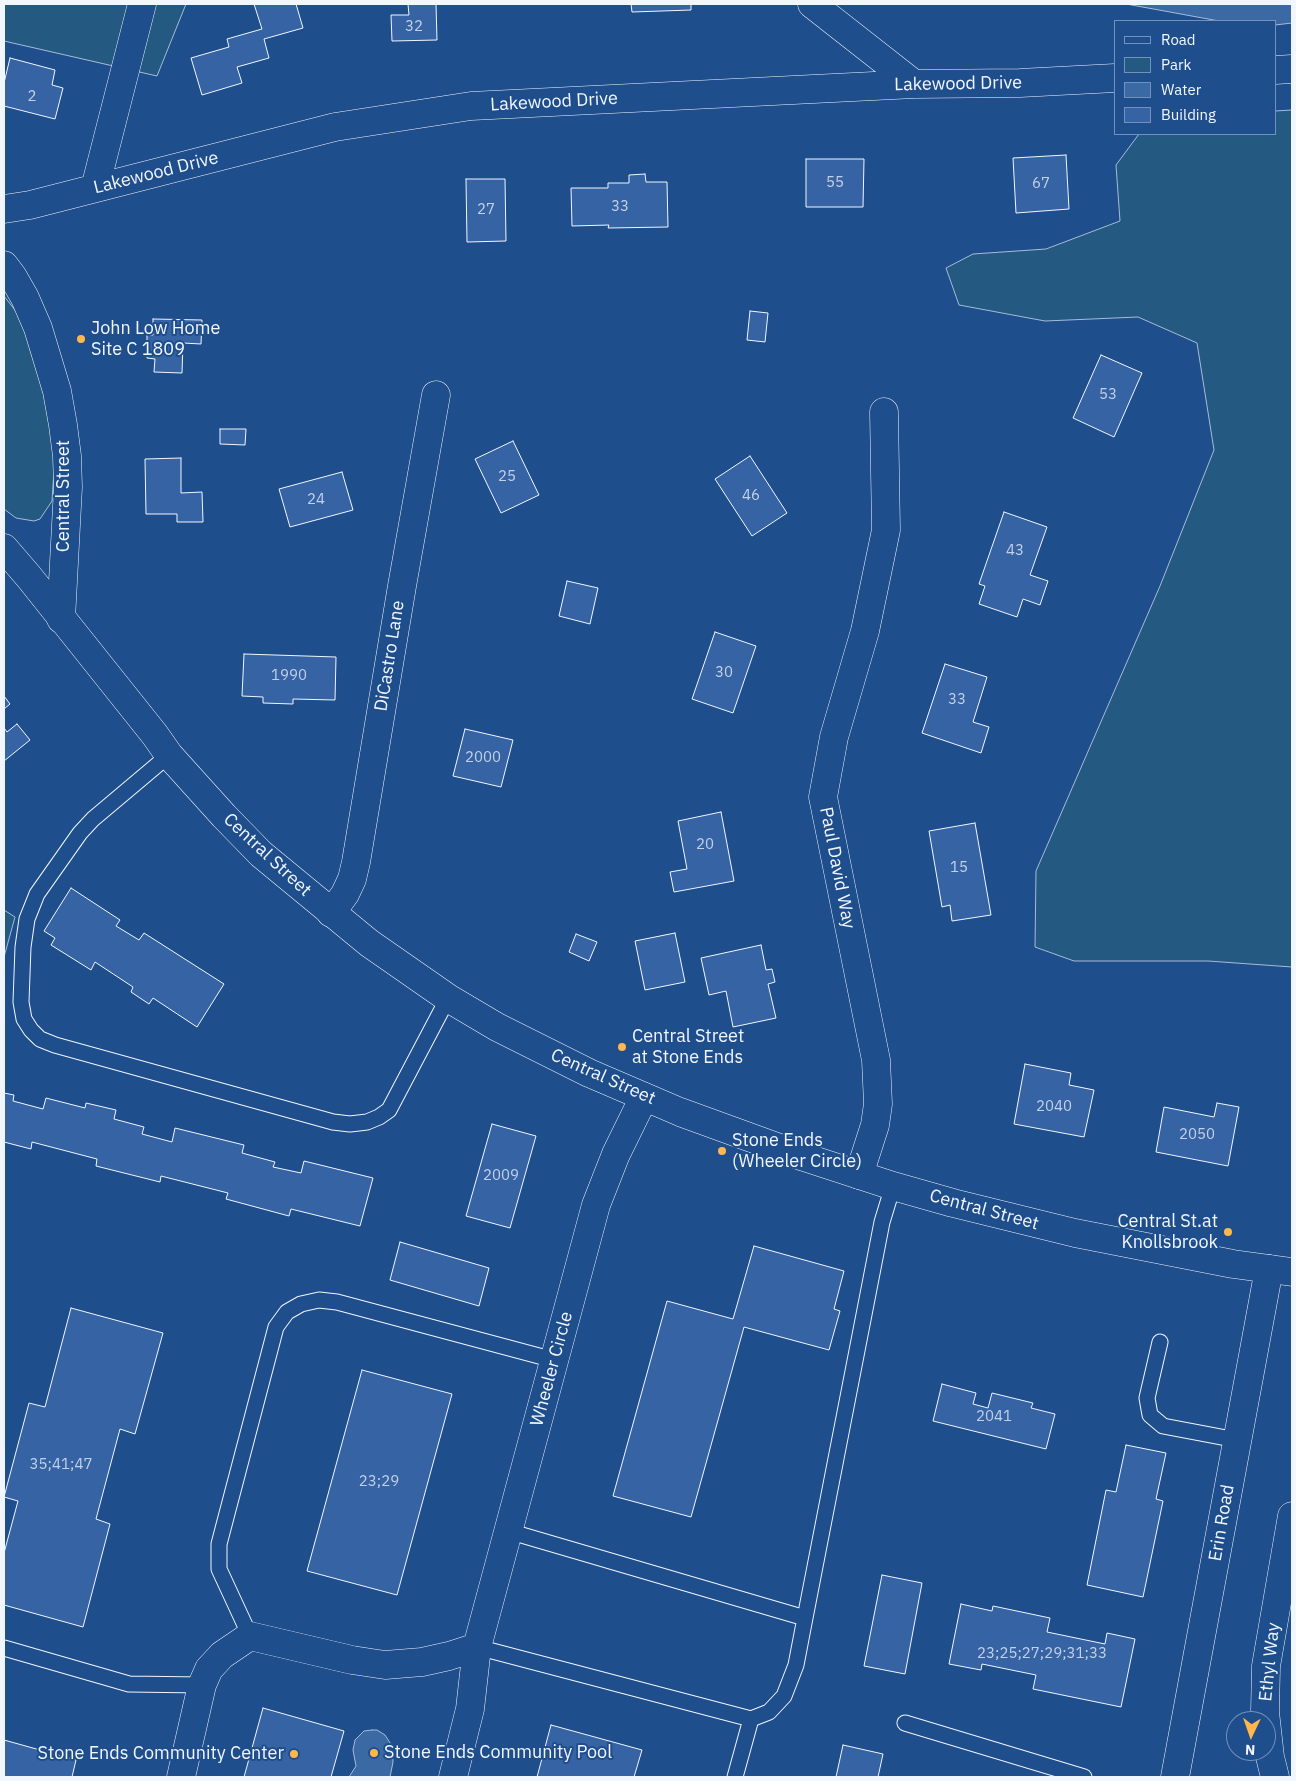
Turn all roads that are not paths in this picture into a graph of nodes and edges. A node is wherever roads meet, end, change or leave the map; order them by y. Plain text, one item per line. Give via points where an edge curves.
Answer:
1 (142, 4) edge
2 (812, 4) edge
3 (1292, 69) edge
4 (1276, 70) edge
5 (1114, 78) edge
6 (914, 84) junction
7 (95, 188) junction
8 (4, 209) edge
9 (4, 265) edge
10 (436, 395) dead end
11 (884, 412) dead end
12 (4, 548) edge
13 (61, 618) junction
14 (169, 755) junction
15 (331, 912) junction
16 (448, 998) junction
17 (644, 1097) junction
18 (859, 1175) junction
19 (893, 1186) junction
20 (1280, 1270) edge
21 (1160, 1342) dead end
22 (554, 1360) junction
23 (1237, 1440) junction
24 (1292, 1516) edge
25 (508, 1531) junction
26 (805, 1618) junction
27 (250, 1636) junction
28 (477, 1647) junction
29 (4, 1648) edge
30 (202, 1685) junction
31 (751, 1718) junction
32 (905, 1723) dead end
33 (181, 1777) edge
34 (453, 1777) edge
35 (735, 1777) edge
36 (1084, 1777) edge
37 (1175, 1777) edge
38 (1275, 1777) edge

1 - 7 street
2 - 6 street
3 - 4 street
5 - 6 street, Lakewood Drive
6 - 7 street, Lakewood Drive via 471,106 334,127
7 - 8 street, Lakewood Drive
9 - 13 street, Central Street via 25,298 38,328 57,391 63,425 68,487
10 - 15 street, DiCastro Lane via 356,862 345,894
11 - 18 street, Paul David Way via 886,530 865,631 834,737 823,797 876,1060 878,1104 875,1125
12 - 13 street, Central Street
13 - 14 street, Central Street
14 - 15 street, Central Street via 261,854
14 - 16 lane via 80,832 37,894 27,919 24,938 21,1002 24,1019 40,1040 350,1124 367,1122 389,1110
15 - 16 street, Central Street
16 - 17 street, Central Street via 550,1054
17 - 18 street, Central Street via 721,1128
17 - 22 street, Wheeler Circle via 596,1205
18 - 19 street, Central Street
19 - 20 street, Central Street via 953,1204 1138,1247
19 - 26 lane via 882,1222
20 - 23 street, Erin Road
21 - 23 lane via 1148,1398 1150,1415 1162,1426
22 - 25 street, Wheeler Circle
22 - 27 lane via 338,1302 319,1300 301,1304 287,1312 276,1327 218,1544 219,1569
23 - 37 street, Erin Road
24 - 38 street, Ethyl Way via 1266,1666 1265,1712
25 - 26 lane
25 - 28 street, Wheeler Circle
26 - 31 lane via 796,1665 784,1696 769,1712
27 - 28 street via 386,1665 440,1658
27 - 30 street via 222,1654 209,1669
28 - 31 lane
28 - 34 street, Wheeler Circle via 470,1709
29 - 30 lane via 129,1684
30 - 33 street
31 - 35 lane
32 - 36 lane

